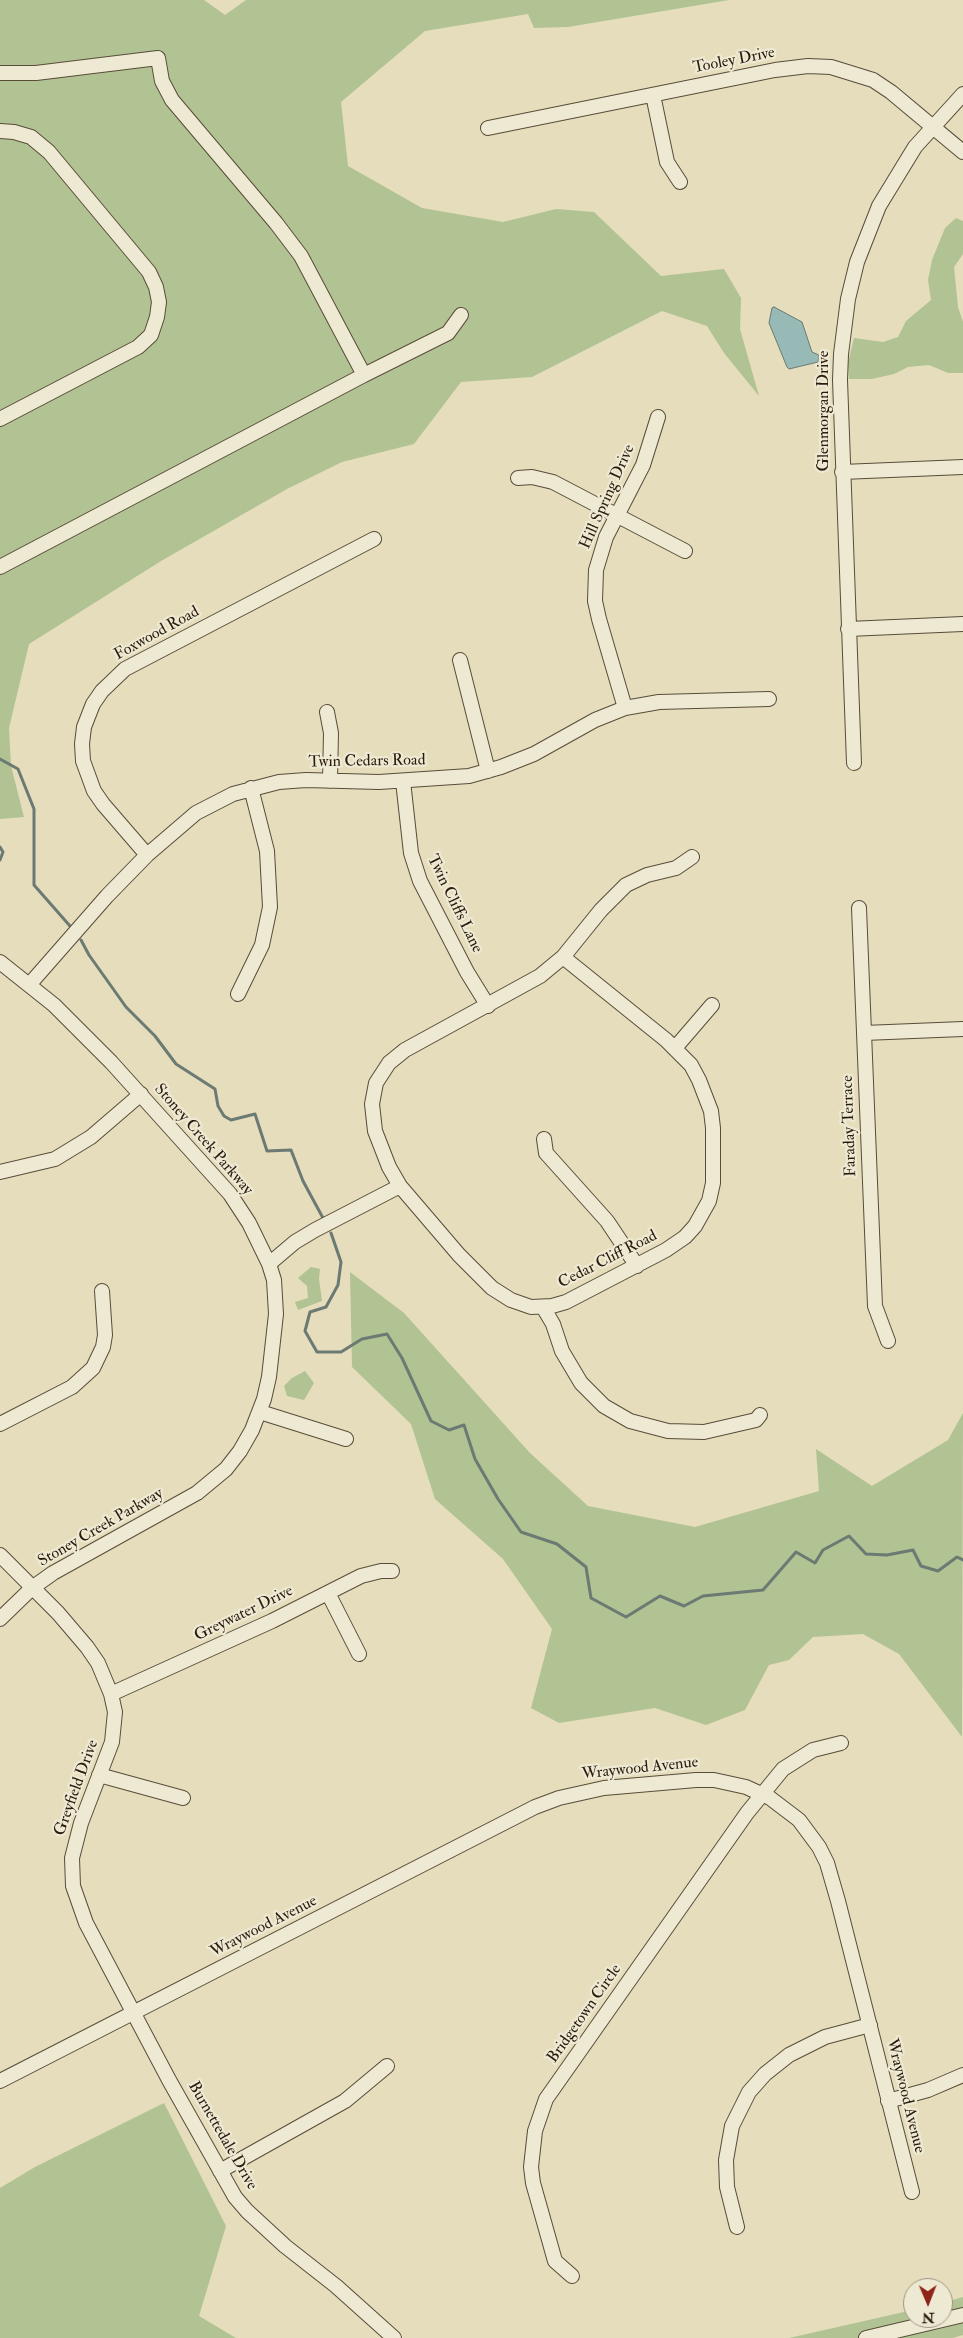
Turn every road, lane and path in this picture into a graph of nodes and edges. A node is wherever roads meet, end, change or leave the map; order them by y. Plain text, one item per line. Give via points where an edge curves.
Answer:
1 (0, 74) edge
2 (963, 94) edge
3 (653, 95) junction
4 (932, 126) junction
5 (488, 128) dead end
6 (0, 131) edge
7 (963, 152) edge
8 (680, 182) dead end
9 (461, 315) dead end
10 (364, 375) junction
11 (658, 417) dead end
12 (0, 420) edge
13 (963, 467) edge
14 (842, 472) junction
15 (518, 478) dead end
16 (618, 515) junction
17 (374, 539) dead end
18 (685, 552) dead end
19 (0, 567) edge
20 (963, 624) edge
21 (848, 629) junction
22 (460, 660) dead end
23 (769, 699) dead end
24 (625, 708) junction
25 (327, 712) dead end
26 (854, 763) dead end
27 (488, 771) junction
28 (330, 781) junction
29 (403, 781) junction
30 (250, 788) junction
31 (147, 854) junction
32 (692, 857) dead end
33 (859, 908) dead end
34 (563, 957) junction
35 (0, 962) edge
36 (29, 985) junction
37 (238, 994) dead end
38 (712, 1005) dead end
39 (488, 1006) junction
40 (963, 1029) edge
41 (864, 1033) junction
42 (675, 1048) junction
43 (141, 1094) junction
44 (544, 1139) dead end
45 (0, 1172) edge
46 (400, 1186) junction
47 (269, 1264) junction
48 (637, 1266) junction
49 (102, 1291) dead end
50 (543, 1307) junction
51 (888, 1341) dead end
52 (260, 1412) junction
53 (760, 1415) dead end
54 (0, 1424) edge
55 (346, 1439) dead end
56 (0, 1555) edge
57 (392, 1571) dead end
58 (32, 1588) junction
59 (328, 1593) junction
60 (0, 1619) edge
61 (359, 1654) dead end
62 (111, 1694) junction
63 (841, 1743) dead end
64 (99, 1775) junction
65 (763, 1794) junction
66 (183, 1798) dead end
67 (135, 2012) junction
68 (870, 2025) junction
69 (387, 2066) dead end
70 (963, 2075) edge
71 (0, 2081) edge
72 (888, 2100) junction
73 (220, 2171) junction
74 (912, 2192) dead end
75 (736, 2227) dead end
76 (572, 2276) dead end
77 (963, 2315) edge
78 (394, 2338) edge
79 (866, 2338) edge

1 - 10 street via 36,73 158,58 162,81 172,100 301,256
2 - 4 street, Glenmorgan Drive
3 - 4 street, Tooley Drive via 775,70 831,67 872,80
3 - 5 street, Tooley Drive
3 - 8 street via 667,162
4 - 7 street, Tooley Drive
4 - 14 street, Glenmorgan Drive via 901,169 880,206 856,264 841,354
6 - 12 street via 30,137 49,152 148,272 156,286 159,302 158,318 150,335 138,347
9 - 10 street via 448,333
10 - 19 street
11 - 16 street, Hill Spring Drive via 643,465
13 - 14 street
14 - 21 street, Glenmorgan Drive
15 - 16 street via 532,477 553,482
16 - 18 street
16 - 24 street, Hill Spring Drive via 599,555 595,582 599,619
17 - 31 street, Foxwood Road via 126,669 102,690 84,727 82,744 88,776 103,804
20 - 21 street
21 - 26 street, Glenmorgan Drive
22 - 27 street
23 - 24 street, Twin Cedars Road via 659,702
24 - 27 street, Twin Cedars Road via 595,720 534,754
25 - 28 street
27 - 29 street, Twin Cedars Road via 469,776
28 - 29 street, Twin Cedars Road
28 - 30 street, Twin Cedars Road via 279,782
29 - 39 street, Twin Cliffs Lane via 411,853 420,881
30 - 31 street, Twin Cedars Road via 218,800 196,813
30 - 37 street via 267,851 270,907 262,945
31 - 36 street, Twin Cedars Road
32 - 34 street, Cedar Cliff Road via 676,868 647,875 626,885
33 - 41 street, Faraday Terrace
34 - 39 street, Cedar Cliff Road via 540,976
34 - 42 street, Cedar Cliff Road
35 - 36 street, Stoney Creek Parkway
36 - 43 street, Stoney Creek Parkway via 54,1005
38 - 42 street
39 - 46 street, Cedar Cliff Road via 405,1050 389,1063 376,1083 372,1104 374,1131
40 - 41 street
41 - 51 street, Faraday Terrace via 875,1306
42 - 48 street, Cedar Cliff Road via 691,1066 707,1098 713,1128 712,1184 702,1216 685,1237
43 - 45 street via 90,1137 58,1157
43 - 47 street, Stoney Creek Parkway via 230,1194
44 - 48 street via 546,1153 607,1221
46 - 47 street via 315,1230
46 - 50 street, Cedar Cliff Road via 492,1288 521,1304
47 - 52 street, Stoney Creek Parkway via 274,1280 276,1314 269,1377
48 - 50 street, Cedar Cliff Road via 566,1302
49 - 54 street via 105,1335 103,1348 93,1368 72,1387
50 - 53 street via 564,1356 581,1383 604,1406 624,1418 650,1428 688,1432 724,1429 756,1420
52 - 55 street
52 - 58 street, Stoney Creek Parkway via 240,1451 212,1482
56 - 58 street, Greyfield Drive
57 - 59 street, Greywater Drive via 372,1572
58 - 60 street, Stoney Creek Parkway
58 - 62 street, Greyfield Drive via 87,1647 98,1663
59 - 61 street
59 - 62 street, Greywater Drive via 218,1647
62 - 64 street, Greyfield Drive via 114,1729
63 - 65 street, Bridgetown Circle via 799,1757 783,1769
64 - 66 street
64 - 67 street, Greyfield Drive via 75,1840 71,1876 86,1923
65 - 67 street, Wraywood Avenue via 729,1782 696,1780 604,1788 559,1798 517,1815
65 - 68 street, Wraywood Avenue via 799,1820 820,1847
65 - 76 street, Bridgetown Circle via 570,2064 539,2115 532,2148 533,2183 556,2262
67 - 71 street, Wraywood Avenue
67 - 73 street, Burnettedale Drive
68 - 72 street, Wraywood Avenue
68 - 75 street via 825,2037 789,2054 749,2092 732,2126 726,2160 727,2187
69 - 73 street via 345,2100
70 - 72 street via 928,2090
72 - 74 street, Wraywood Avenue
73 - 78 street, Burnettedale Drive via 247,2211
77 - 79 street

